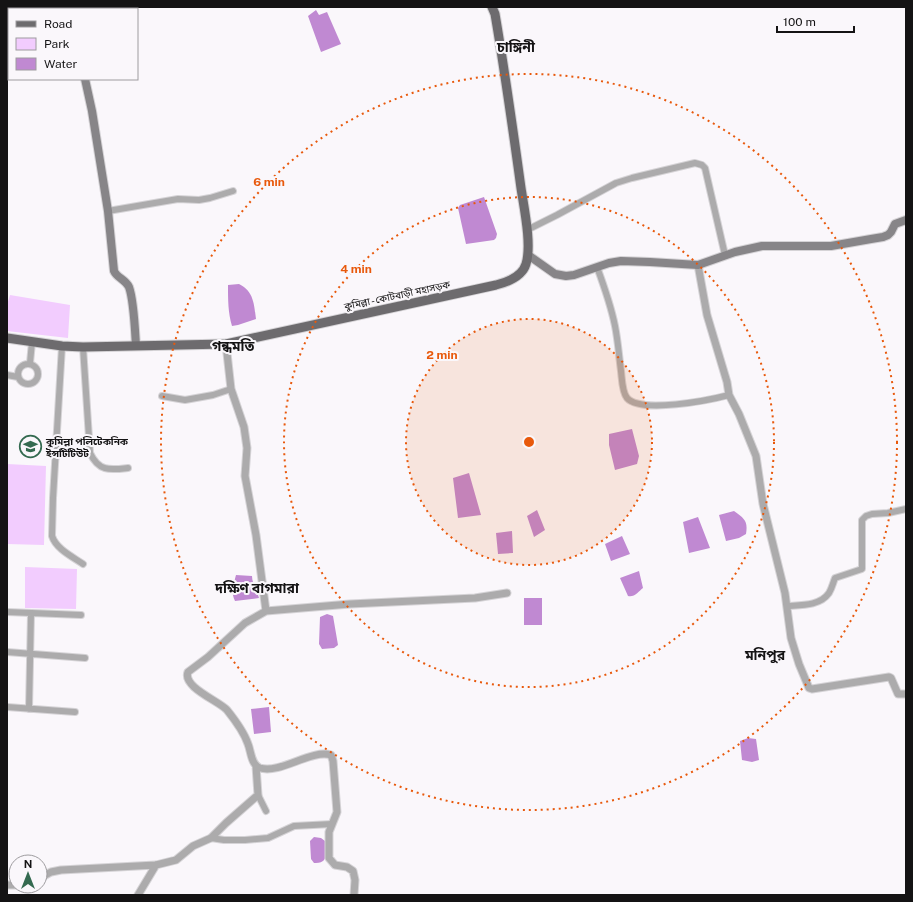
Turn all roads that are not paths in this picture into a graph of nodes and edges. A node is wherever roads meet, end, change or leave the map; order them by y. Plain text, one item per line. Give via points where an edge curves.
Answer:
1 (8, 7) edge
2 (492, 7) edge
3 (36, 8) edge
4 (85, 80) edge
5 (233, 191) dead end
6 (108, 211) junction
7 (906, 220) edge
8 (527, 230) junction
9 (528, 255) junction
10 (725, 255) junction
11 (698, 265) junction
12 (597, 267) junction
13 (7, 338) edge
14 (32, 342) junction
15 (226, 344) junction
16 (62, 346) junction
17 (136, 346) junction
18 (83, 347) junction
19 (30, 363) junction
20 (7, 375) edge
21 (18, 376) junction
22 (231, 389) junction
23 (729, 395) junction
24 (162, 396) dead end
25 (128, 468) dead end
26 (906, 509) edge
27 (83, 564) dead end
28 (507, 593) dead end
29 (787, 606) junction
30 (266, 611) junction
31 (7, 612) edge
32 (31, 613) junction
33 (81, 615) dead end
34 (7, 652) edge
35 (85, 658) dead end
36 (906, 694) edge
37 (7, 707) edge
38 (29, 709) junction
39 (75, 712) dead end
40 (256, 766) junction
41 (258, 795) junction
42 (266, 811) dead end
43 (332, 824) junction
44 (211, 838) junction
45 (156, 865) junction
46 (48, 874) edge
47 (138, 895) edge
48 (354, 895) edge

1 - 3 street
2 - 8 main road, কুমিল্লা - কোটবাড়ী মহাসড়ক via 512,119
4 - 6 main road
5 - 6 street via 198,200 178,199
6 - 17 main road via 114,271 129,287
7 - 10 main road via 895,224 891,232 883,237 831,246 762,246
8 - 9 main road, কুমিল্লা - কোটবাড়ী মহাসড়ক
8 - 10 street via 616,183 699,163 705,168
9 - 12 main road via 561,276 574,275
9 - 15 main road, কুমিল্লা - কোটবাড়ী মহাসড়ক via 523,269 506,283
10 - 11 main road
11 - 12 main road via 620,261
11 - 23 street via 707,315
12 - 23 street via 615,326 626,397 639,403 661,406
13 - 14 main road, কুমিল্লা - কোটবাড়ী মহাসড়ক
14 - 16 main road, কুমিল্লা - কোটবাড়ী মহাসড়ক
14 - 19 street
15 - 17 main road, কুমিল্লা - কোটবাড়ী মহাসড়ক
15 - 22 street
16 - 18 main road, কুমিল্লা - কোটবাড়ী মহাসড়ক
16 - 27 street via 52,536 57,546
17 - 18 main road, কুমিল্লা - কোটবাড়ী মহাসড়ক
18 - 25 street via 90,454 95,463 104,468
19 - 21 street via 22,366
19 - 21 street via 38,372 34,382 28,384
20 - 21 street
22 - 24 street via 185,400
22 - 30 street via 244,427 247,448 245,476
23 - 29 street via 756,456 763,504
26 - 29 street via 866,516 862,520 862,569 835,578 824,599
28 - 30 street via 475,598
29 - 36 street via 791,638 810,688 889,677 898,694
30 - 40 street via 245,623 187,675 190,684 226,709 248,744
31 - 32 street
32 - 33 street
32 - 38 street
34 - 35 street
37 - 38 street
38 - 39 street
40 - 41 street
40 - 43 street via 270,768 321,754 331,755 337,812
41 - 42 street
41 - 44 street
43 - 44 street via 294,826 268,838
43 - 48 street via 329,832 330,858 335,865 353,871
44 - 45 street via 193,846 176,860
45 - 46 street via 61,870
45 - 47 street

